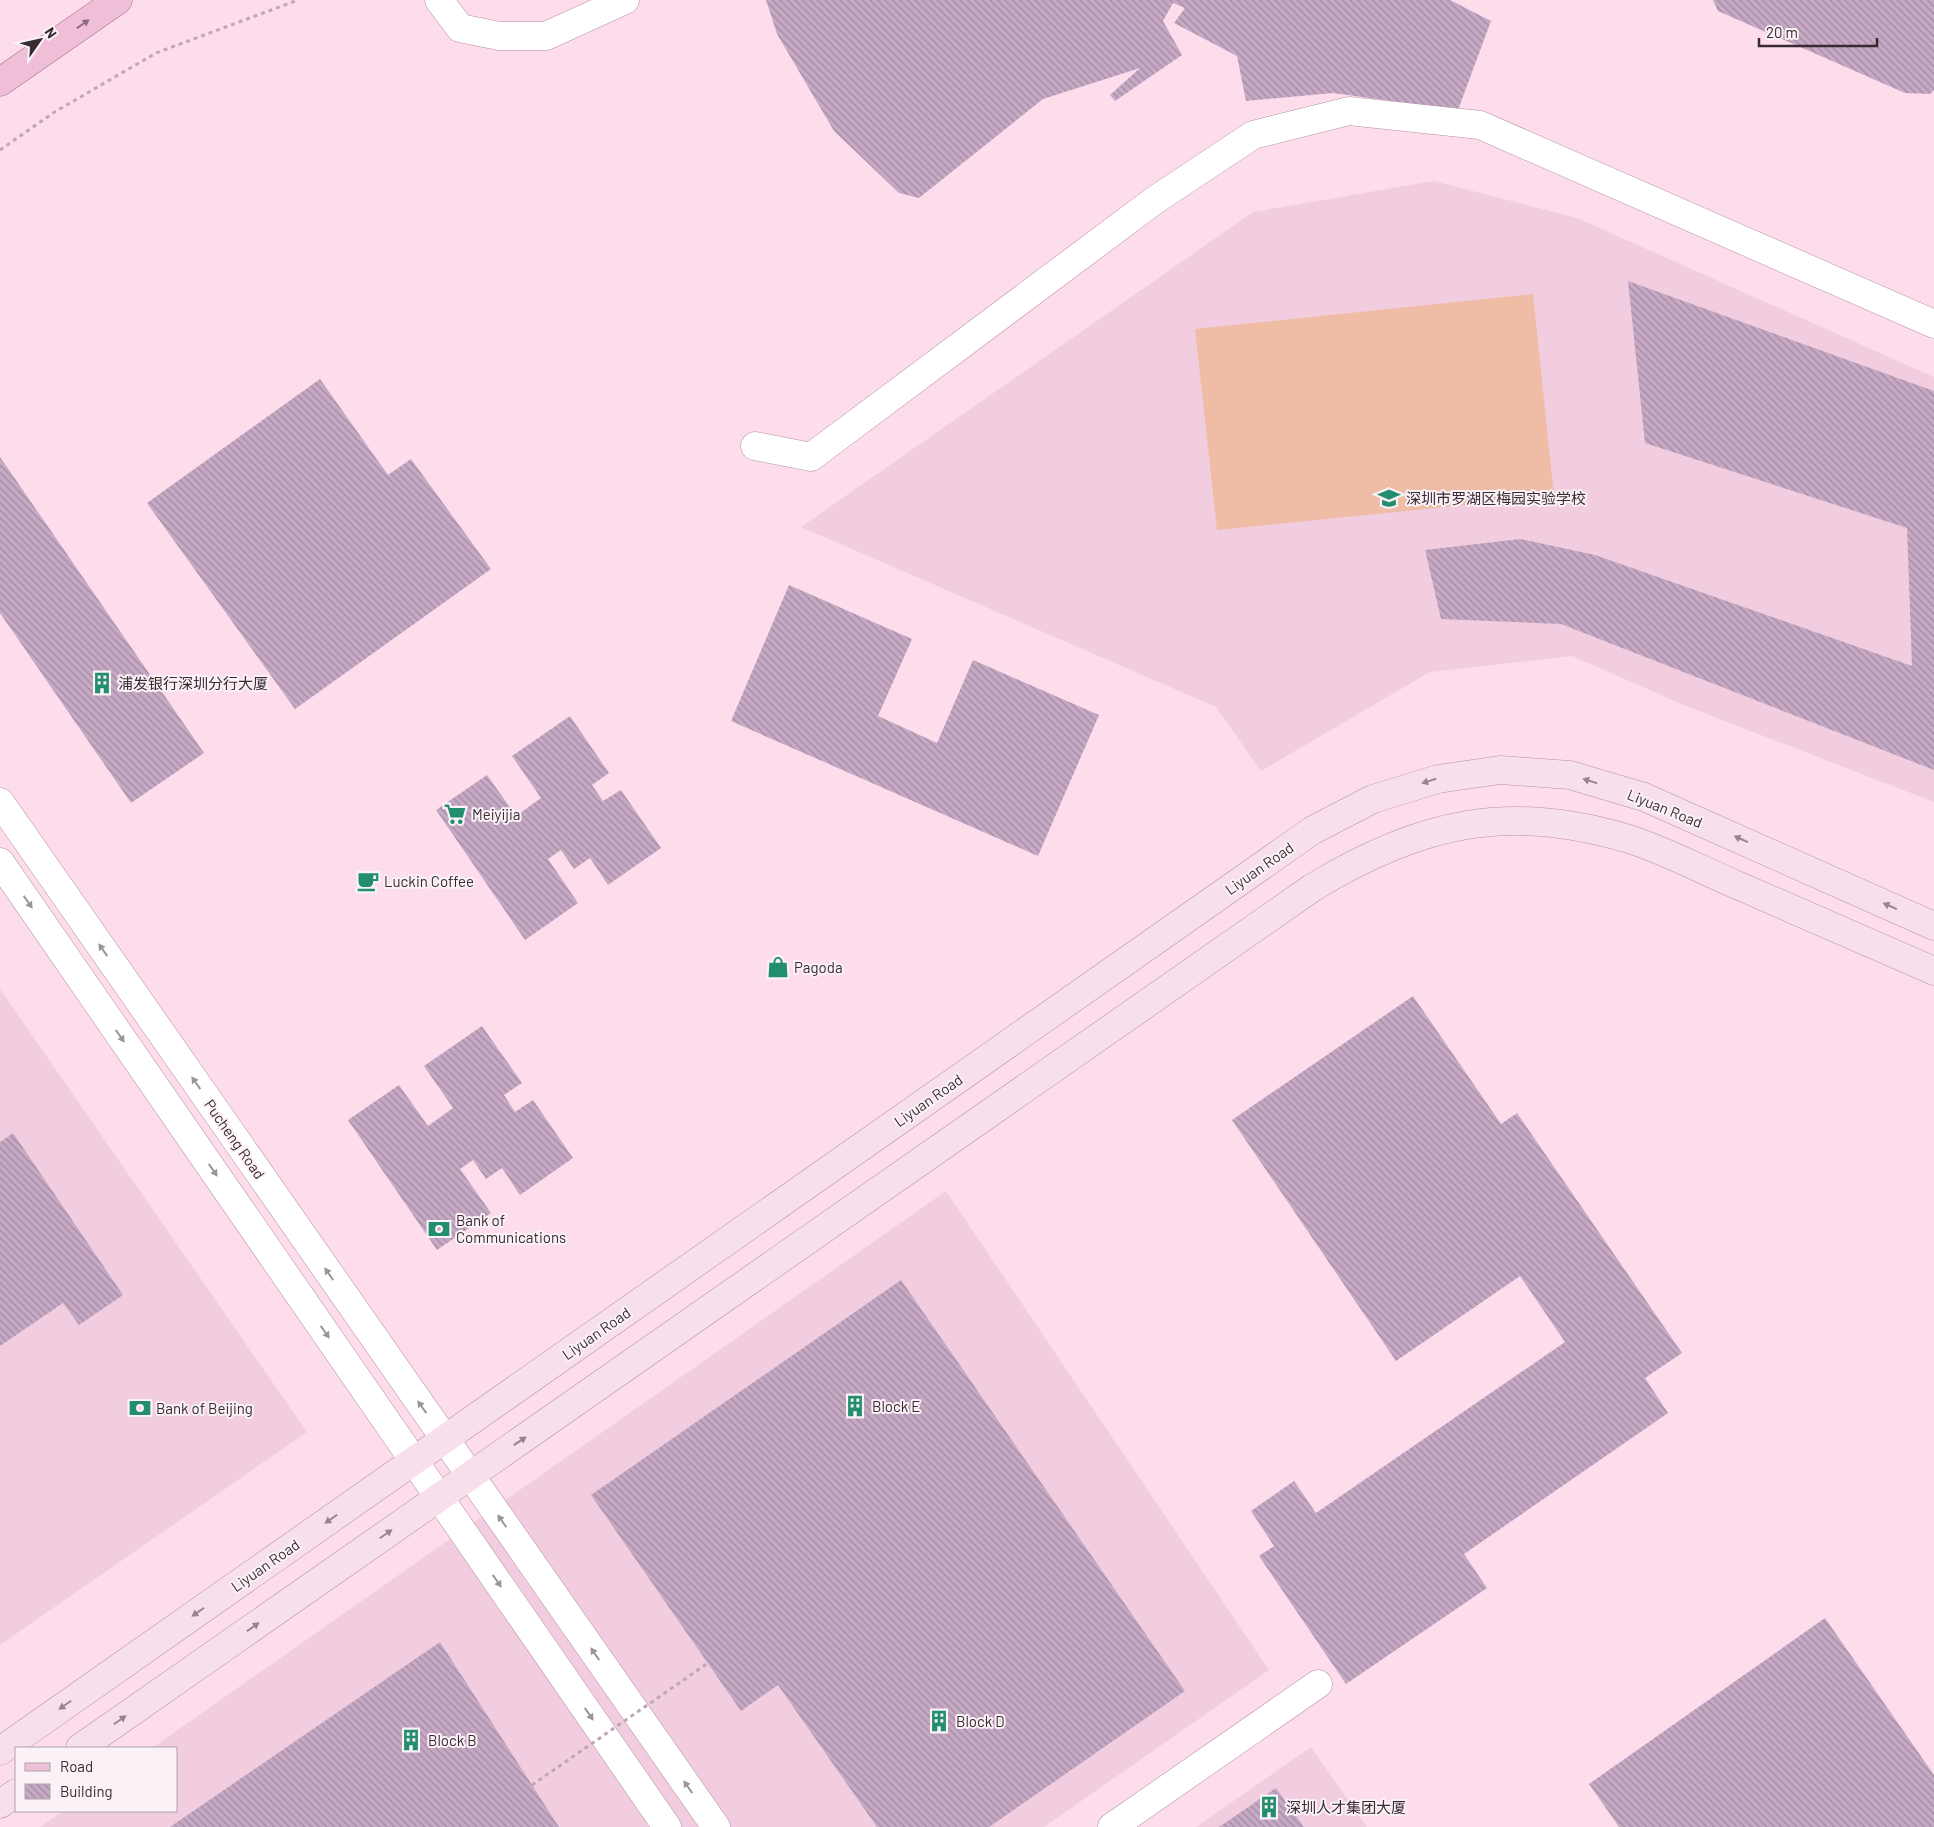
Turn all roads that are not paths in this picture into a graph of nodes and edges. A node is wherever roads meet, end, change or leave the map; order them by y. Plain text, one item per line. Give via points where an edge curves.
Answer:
1 (118, 0) edge
2 (439, 0) edge
3 (625, 0) edge
4 (0, 82) edge
5 (1934, 324) edge
6 (755, 446) dead end
7 (0, 802) edge
8 (0, 862) edge
9 (1934, 926) edge
10 (1934, 971) edge
11 (445, 1439) junction
12 (414, 1460) junction
13 (470, 1476) junction
14 (439, 1497) junction
15 (1318, 1684) dead end
16 (81, 1747) edge
17 (0, 1751) edge
18 (15, 1794) edge
19 (0, 1804) edge
20 (668, 1827) edge
21 (716, 1827) edge
22 (1112, 1827) edge

4 -> 1 main road
2 - 3 street via 460,28 499,36 546,36
5 - 6 street via 1480,125 1349,111 1253,134 1155,200 811,457
11 -> 7 street, Pucheng Road
8 -> 12 street
9 -> 11 street, Liyuan Road via 1644,797 1570,775 1500,770 1438,779 1374,799 1313,830
13 -> 10 street via 1312,888 1352,863 1402,841 1460,825 1517,820 1578,826 1634,841
11 - 12 street, Liyuan Road
11 - 13 street, Pucheng Road
12 - 14 street
12 -> 17 street, Liyuan Road
13 - 14 street
21 -> 13 street, Pucheng Road
16 -> 14 street
14 -> 20 street
15 - 22 street
18 - 19 street

